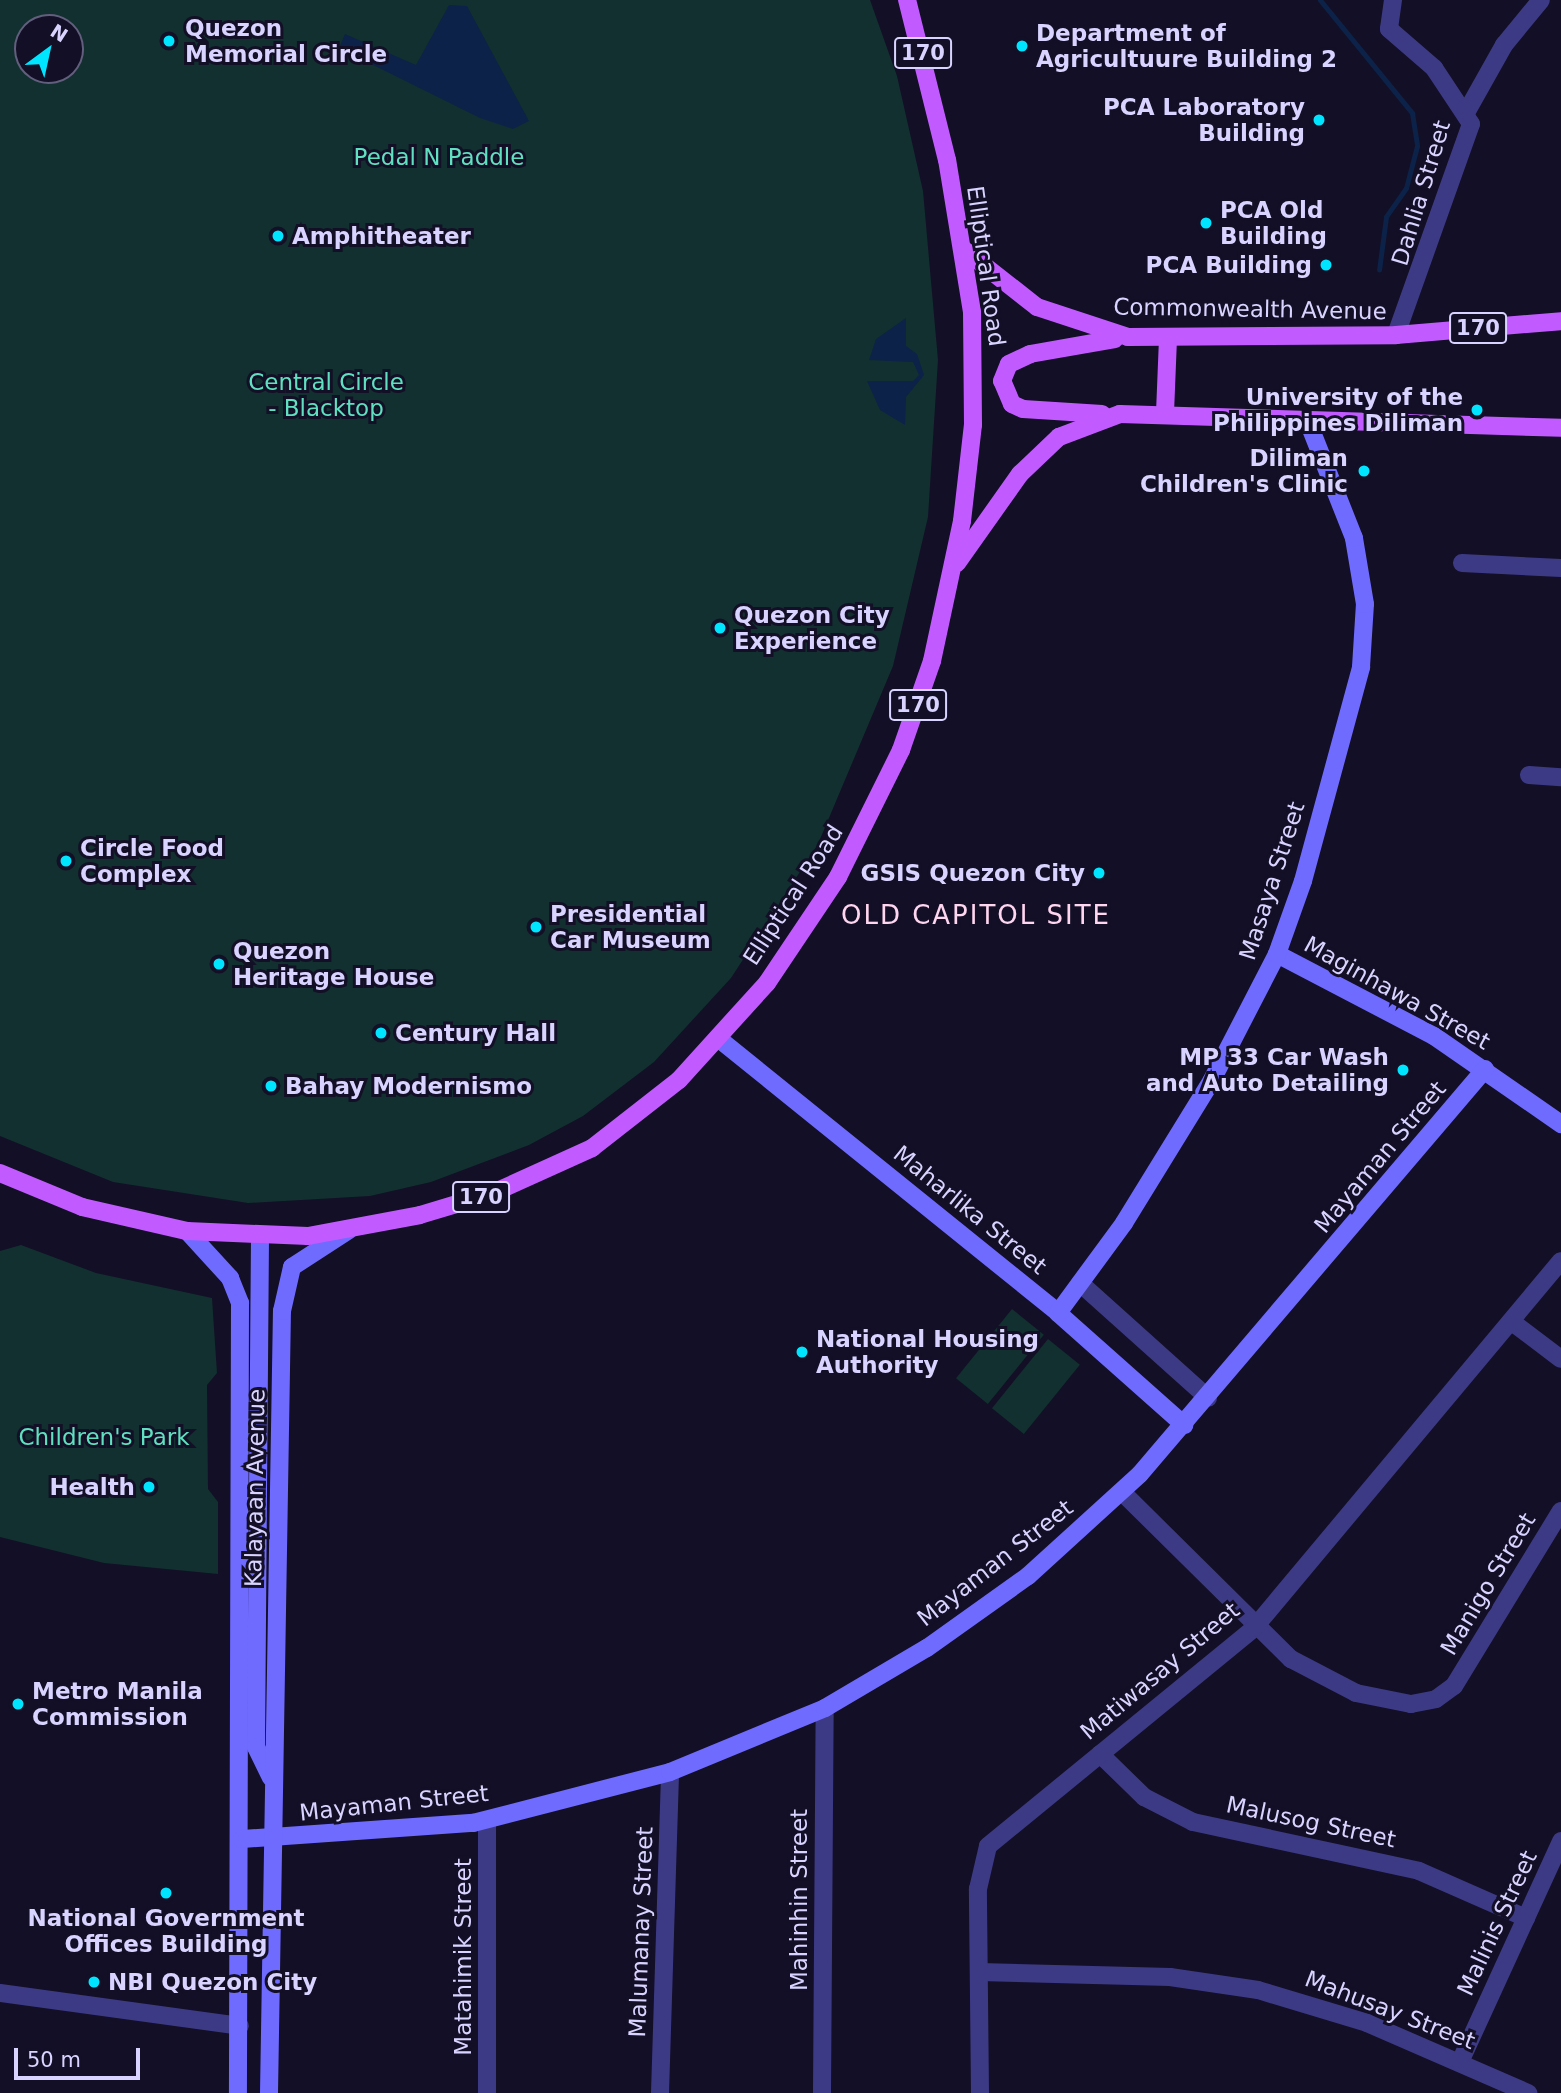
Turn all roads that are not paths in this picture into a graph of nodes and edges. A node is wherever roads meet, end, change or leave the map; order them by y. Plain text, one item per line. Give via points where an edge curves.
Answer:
1 (907, 0) edge
2 (1393, 0) edge
3 (1541, 0) edge
4 (1467, 111) junction
5 (963, 249) junction
6 (1561, 321) edge
7 (1396, 335) junction
8 (1128, 337) junction
9 (1168, 337) junction
10 (1166, 413) junction
11 (1120, 414) junction
12 (1307, 419) junction
13 (1561, 428) edge
14 (1462, 563) dead end
15 (1561, 568) edge
16 (953, 569) junction
17 (1529, 775) dead end
18 (1561, 777) edge
19 (1277, 954) junction
20 (719, 1039) junction
21 (1485, 1069) junction
22 (1561, 1124) edge
23 (0, 1173) edge
24 (349, 1230) junction
25 (187, 1231) junction
26 (260, 1237) junction
27 (1561, 1261) edge
28 (1080, 1283) junction
29 (262, 1302) junction
30 (240, 1303) junction
31 (1058, 1313) junction
32 (1512, 1322) junction
33 (1561, 1359) edge
34 (1208, 1398) junction
35 (1184, 1425) junction
36 (1122, 1492) junction
37 (1561, 1511) edge
38 (1254, 1628) junction
39 (825, 1708) junction
40 (256, 1746) junction
41 (1100, 1754) junction
42 (670, 1772) junction
43 (243, 1774) junction
44 (271, 1779) junction
45 (487, 1820) junction
46 (242, 1839) junction
47 (273, 1840) junction
48 (1561, 1841) edge
49 (1526, 1917) junction
50 (979, 1972) junction
51 (0, 1993) edge
52 (240, 2026) junction
53 (1460, 2062) junction
54 (239, 2093) edge
55 (270, 2093) edge
56 (488, 2093) edge
57 (660, 2093) edge
58 (822, 2093) edge
59 (980, 2093) edge
60 (1528, 2093) edge

1 - 5 main road, Elliptical Road / 170
2 - 4 street via 1389,29 1434,68
3 - 4 street, Dahlia Street via 1504,45
4 - 7 street, Dahlia Street via 1470,132 1439,208 1416,291
5 - 8 main road, Commonwealth Avenue / 170 via 1037,307
5 - 16 main road, Elliptical Road / 170 via 972,312 973,425
6 - 7 main road, Commonwealth Avenue / 170
7 - 9 main road, Commonwealth Avenue / 170
8 - 9 main road, Commonwealth Avenue / 170
8 - 11 main road via 1030,354 1009,364 1002,381 1012,404 1023,409
9 - 10 main road
10 - 11 main road, 170
10 - 12 main road, 170
11 - 16 main road, 170 via 1077,428 1038,457
12 - 13 main road, 170
12 - 19 street, Masaya Street via 1359,556 1364,637 1303,881
14 - 15 street
16 - 20 main road, Elliptical Road / 170 via 917,706 868,822 793,947
17 - 18 street
19 - 21 street, Maginhawa Street
19 - 28 street, Masaya Street via 1191,1118
20 - 24 main road, Elliptical Road / 170 via 649,1107 563,1164 457,1205
20 - 31 street, Maharlika Street
21 - 22 street, Maginhawa Street
21 - 34 street, Mayaman Street
23 - 25 main road, Elliptical Road / 170 via 82,1207
24 - 26 main road, Elliptical Road / 170
24 - 44 street, Kalayaan Avenue via 292,1267 284,1298 278,1745
25 - 26 main road, Elliptical Road / 170
25 - 30 street, Kalayaan Avenue via 230,1278
26 - 29 street, Kalayaan Avenue
27 - 32 street, Matiwasay Street
28 - 31 street, Masaya Street
28 - 34 street
29 - 30 street via 251,1293
29 - 40 street, Kalayaan Avenue
30 - 43 street, Kalayaan Avenue
31 - 35 street, Maharlika Street
32 - 33 street
32 - 38 street, Matiwasay Street
34 - 35 street, Mayaman Street
35 - 36 street, Mayaman Street
36 - 38 street, Manigo Street
36 - 39 street, Mayaman Street via 964,1623
37 - 38 street, Manigo Street via 1504,1596 1471,1665 1436,1699 1410,1704 1356,1693 1291,1659
38 - 41 street, Matiwasay Street
39 - 42 street, Mayaman Street
39 - 58 street, Mahinhin Street
40 - 43 street, Kalayaan Avenue
40 - 44 street, Kalayaan Avenue
41 - 49 street, Malusog Street via 1152,1802 1193,1822 1419,1871
41 - 50 street, Matiwasay Street via 988,1846 978,1889
42 - 45 street, Mayaman Street
42 - 57 street, Malumanay Street
43 - 46 street, Kalayaan Avenue
44 - 47 street, Kalayaan Avenue
45 - 47 street, Mayaman Street
45 - 56 street, Matahimik Street
46 - 47 street, Mayaman Street
46 - 52 street, Kalayaan Avenue
47 - 55 street, Kalayaan Avenue
48 - 49 street, Malinis Street
49 - 53 street, Malinis Street
50 - 53 street, Mahusay Street via 1170,1977 1230,1985 1329,2010
50 - 59 street, Matiwasay Street
51 - 52 street
52 - 54 street, Kalayaan Avenue
53 - 60 street, Mahusay Street

